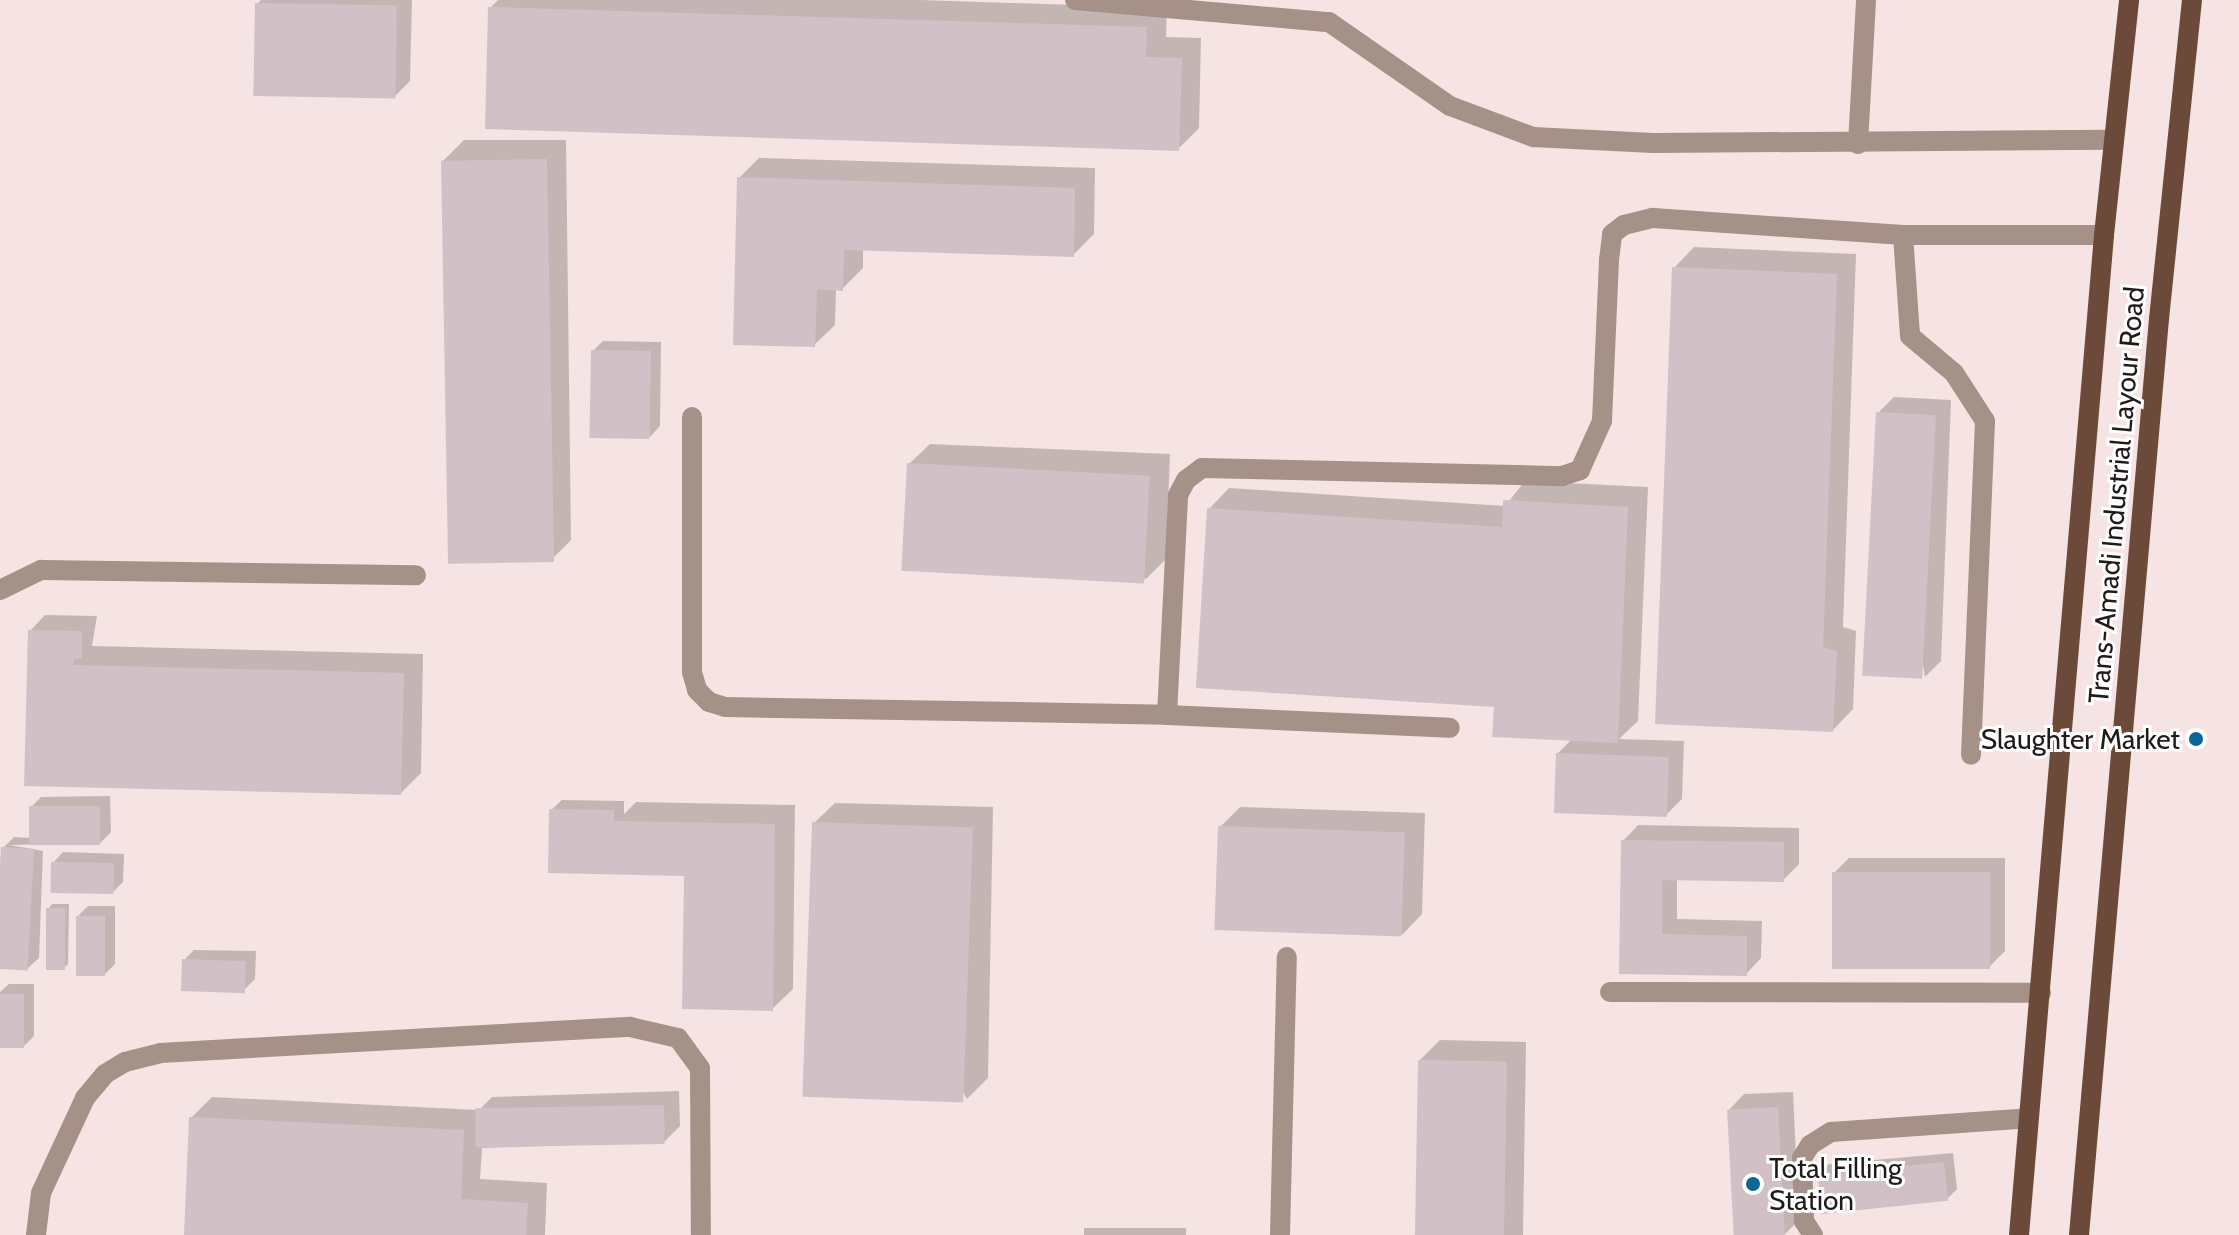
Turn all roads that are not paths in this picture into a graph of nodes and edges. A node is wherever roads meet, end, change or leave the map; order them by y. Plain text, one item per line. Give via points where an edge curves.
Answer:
1 (1075, 0) edge
2 (1866, 0) edge
3 (2129, 0) edge
4 (2192, 0) edge
5 (2114, 140) junction
6 (1858, 144) junction
7 (1903, 235) junction
8 (2104, 235) junction
9 (692, 417) dead end
10 (416, 575) dead end
11 (0, 590) edge
12 (1167, 715) junction
13 (1450, 728) dead end
14 (1971, 755) dead end
15 (1287, 957) dead end
16 (1610, 992) dead end
17 (2041, 993) junction
18 (2029, 1118) junction
19 (36, 1235) edge
20 (701, 1235) edge
21 (1280, 1235) edge
22 (1813, 1235) edge
23 (2019, 1235) edge
24 (2079, 1235) edge

1 - 6 lane via 1329,22 1450,106 1533,137
2 - 6 lane
3 - 5 main road, Trans-Amadi Industrial Layour Road
4 - 24 main road, Trans-Amadi Industrial Layour Road
5 - 6 lane
5 - 8 main road, Trans-Amadi Industrial Layour Road
7 - 8 lane
7 - 12 lane via 1653,218 1624,225 1612,234 1609,260 1602,421 1580,470 1562,476 1202,468 1178,495
7 - 14 lane via 1910,336 1954,373 1985,421
8 - 17 main road, Trans-Amadi Industrial Layour Road
9 - 12 lane via 692,672 697,690 709,702 725,707
10 - 11 lane via 41,570
12 - 13 lane
15 - 21 lane
16 - 17 lane
17 - 18 main road, Trans-Amadi Industrial Layour Road
18 - 22 lane via 1831,1132 1810,1145 1802,1158 1804,1221
18 - 23 main road, Trans-Amadi Industrial Layour Road
19 - 20 lane via 41,1193 85,1098 105,1074 125,1062 160,1053 630,1027 678,1038 700,1068

